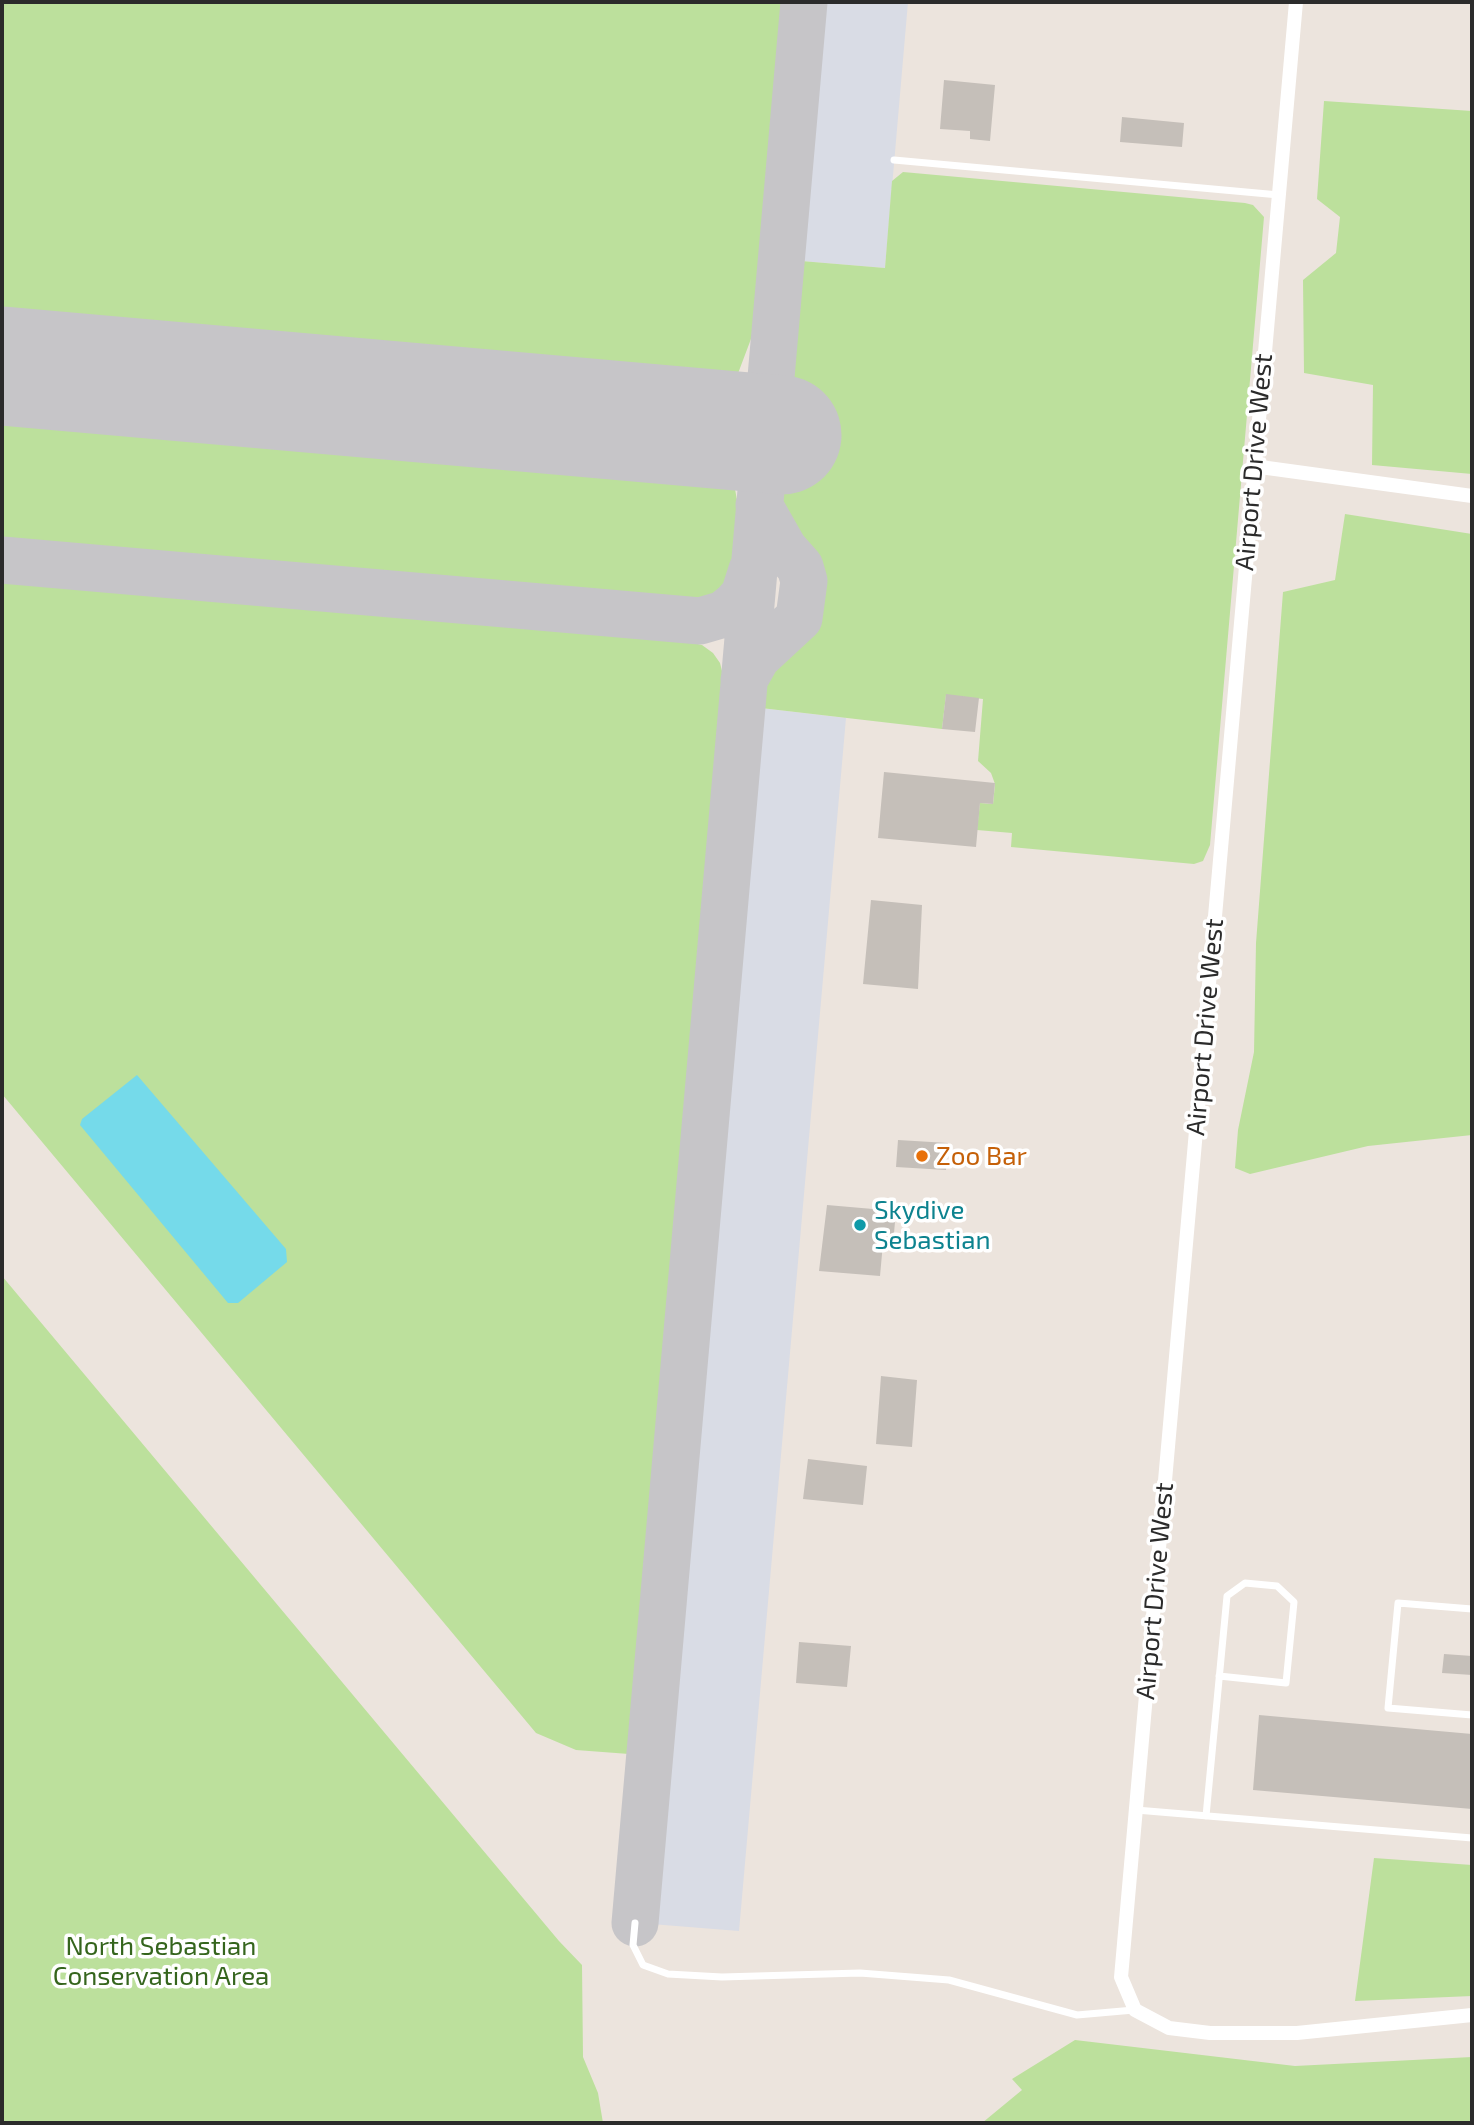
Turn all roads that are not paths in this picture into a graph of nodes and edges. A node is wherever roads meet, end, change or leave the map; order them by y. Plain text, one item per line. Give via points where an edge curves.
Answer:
1 (1296, 2) edge
2 (894, 160) dead end
3 (1279, 195) junction
4 (1252, 466) junction
5 (1472, 496) edge
6 (1472, 1609) edge
7 (1219, 1676) junction
8 (1472, 1715) edge
9 (1136, 1810) junction
10 (1206, 1816) junction
11 (1472, 1838) edge
12 (635, 1923) dead end
13 (1135, 2010) junction
14 (1472, 2015) edge

1 - 3 street, Airport Drive West
2 - 3 lane
3 - 4 street, Airport Drive West
4 - 5 street
4 - 9 street, Airport Drive West
6 - 8 lane via 1398,1603 1388,1708
7 - 7 lane via 1227,1596 1245,1583 1278,1586 1294,1602 1286,1683
7 - 10 lane
9 - 10 lane
9 - 13 street, Airport Drive West via 1121,1977
10 - 11 lane
12 - 13 lane via 633,1945 643,1965 668,1974 860,1973 949,1980 1077,2015
13 - 14 street via 1170,2028 1210,2033 1297,2033

